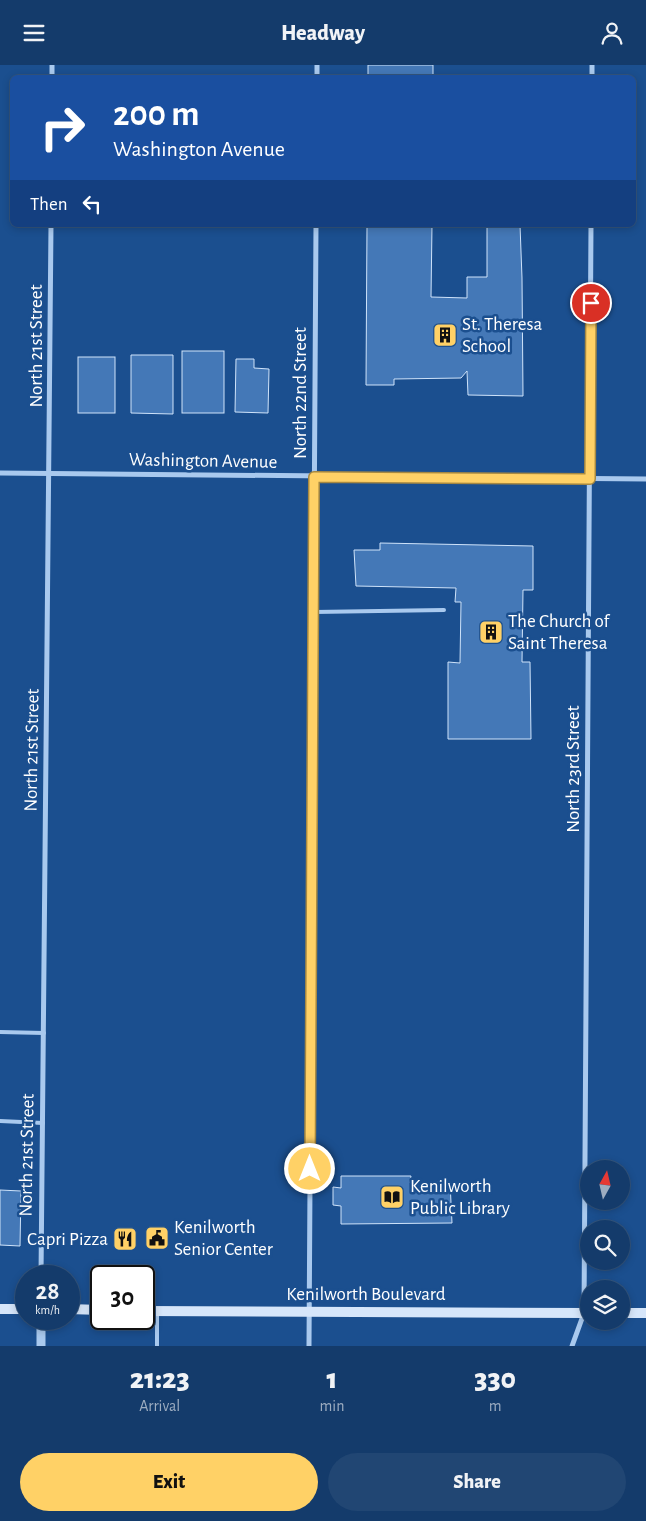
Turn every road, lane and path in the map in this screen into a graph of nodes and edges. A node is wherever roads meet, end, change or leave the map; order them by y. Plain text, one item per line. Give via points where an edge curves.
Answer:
1 (51, 227) edge
2 (316, 227) edge
3 (591, 227) edge
4 (0, 473) edge
5 (50, 474) junction
6 (314, 477) junction
7 (590, 479) junction
8 (646, 479) edge
9 (444, 609) dead end
10 (314, 612) junction
11 (0, 1032) edge
12 (44, 1033) junction
13 (0, 1121) edge
14 (43, 1123) junction
15 (41, 1265) edge
16 (587, 1280) edge
17 (0, 1309) edge
18 (15, 1309) edge
19 (157, 1311) joint
20 (309, 1311) junction
21 (580, 1313) edge
22 (630, 1313) edge
23 (646, 1313) edge
24 (580, 1328) edge
25 (41, 1330) edge
26 (41, 1346) edge
27 (157, 1346) edge
28 (309, 1346) edge
29 (572, 1346) edge

1 - 5 street, North 21st Street
2 - 6 street, North 22nd Street
3 - 7 street, North 23rd Street
4 - 5 street, Washington Avenue
5 - 6 street, Washington Avenue
5 - 12 street, North 21st Street
6 - 7 street, Washington Avenue
6 - 10 street, North 22nd Street
7 - 8 street, Washington Avenue
7 - 16 street, North 23rd Street
9 - 10 lane
10 - 20 street, North 22nd Street
11 - 12 lane
12 - 14 street, North 21st Street
13 - 14 lane
14 - 15 street, North 21st Street
17 - 18 main road
19 - 20 main road, Kenilworth Boulevard
19 - 27 lane
20 - 21 main road, Kenilworth Boulevard
20 - 28 street, North 22nd Street
22 - 23 main road
24 - 29 street, North 23rd Street
25 - 26 street

